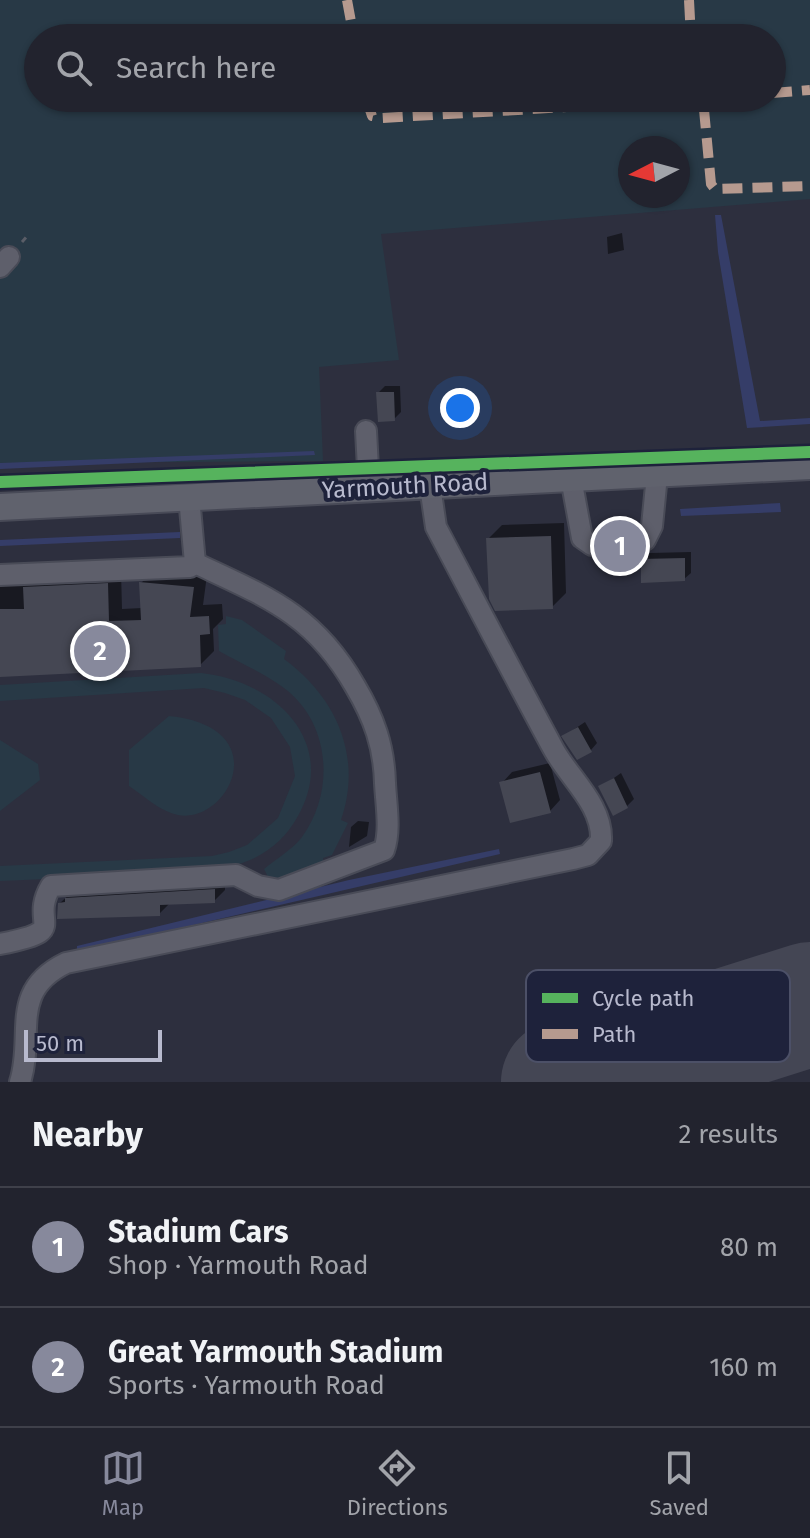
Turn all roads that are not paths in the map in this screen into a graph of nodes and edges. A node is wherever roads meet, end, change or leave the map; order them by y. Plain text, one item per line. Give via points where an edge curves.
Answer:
1 (366, 431) dead end
2 (810, 466) edge
3 (657, 475) junction
4 (571, 478) junction
5 (430, 486) junction
6 (369, 487) junction
7 (189, 497) junction
8 (0, 507) edge
9 (195, 563) junction
10 (0, 575) edge
11 (0, 944) edge
12 (20, 1082) edge

1 - 6 lane
2 - 3 main road, Yarmouth Road
3 - 4 main road, Yarmouth Road
3 - 4 lane via 652,526 645,540 592,545 582,538
4 - 5 main road, Yarmouth Road
5 - 6 main road, Yarmouth Road
5 - 12 lane via 436,527 556,754 594,809 601,841 588,855 573,859 66,963 49,971 28,1004
6 - 7 main road, Yarmouth Road
7 - 8 main road, Yarmouth Road
7 - 9 lane
9 - 10 lane via 183,568
9 - 11 lane via 268,597 335,651 374,718 384,758 384,850 279,890 236,875 51,886 46,925 27,939

